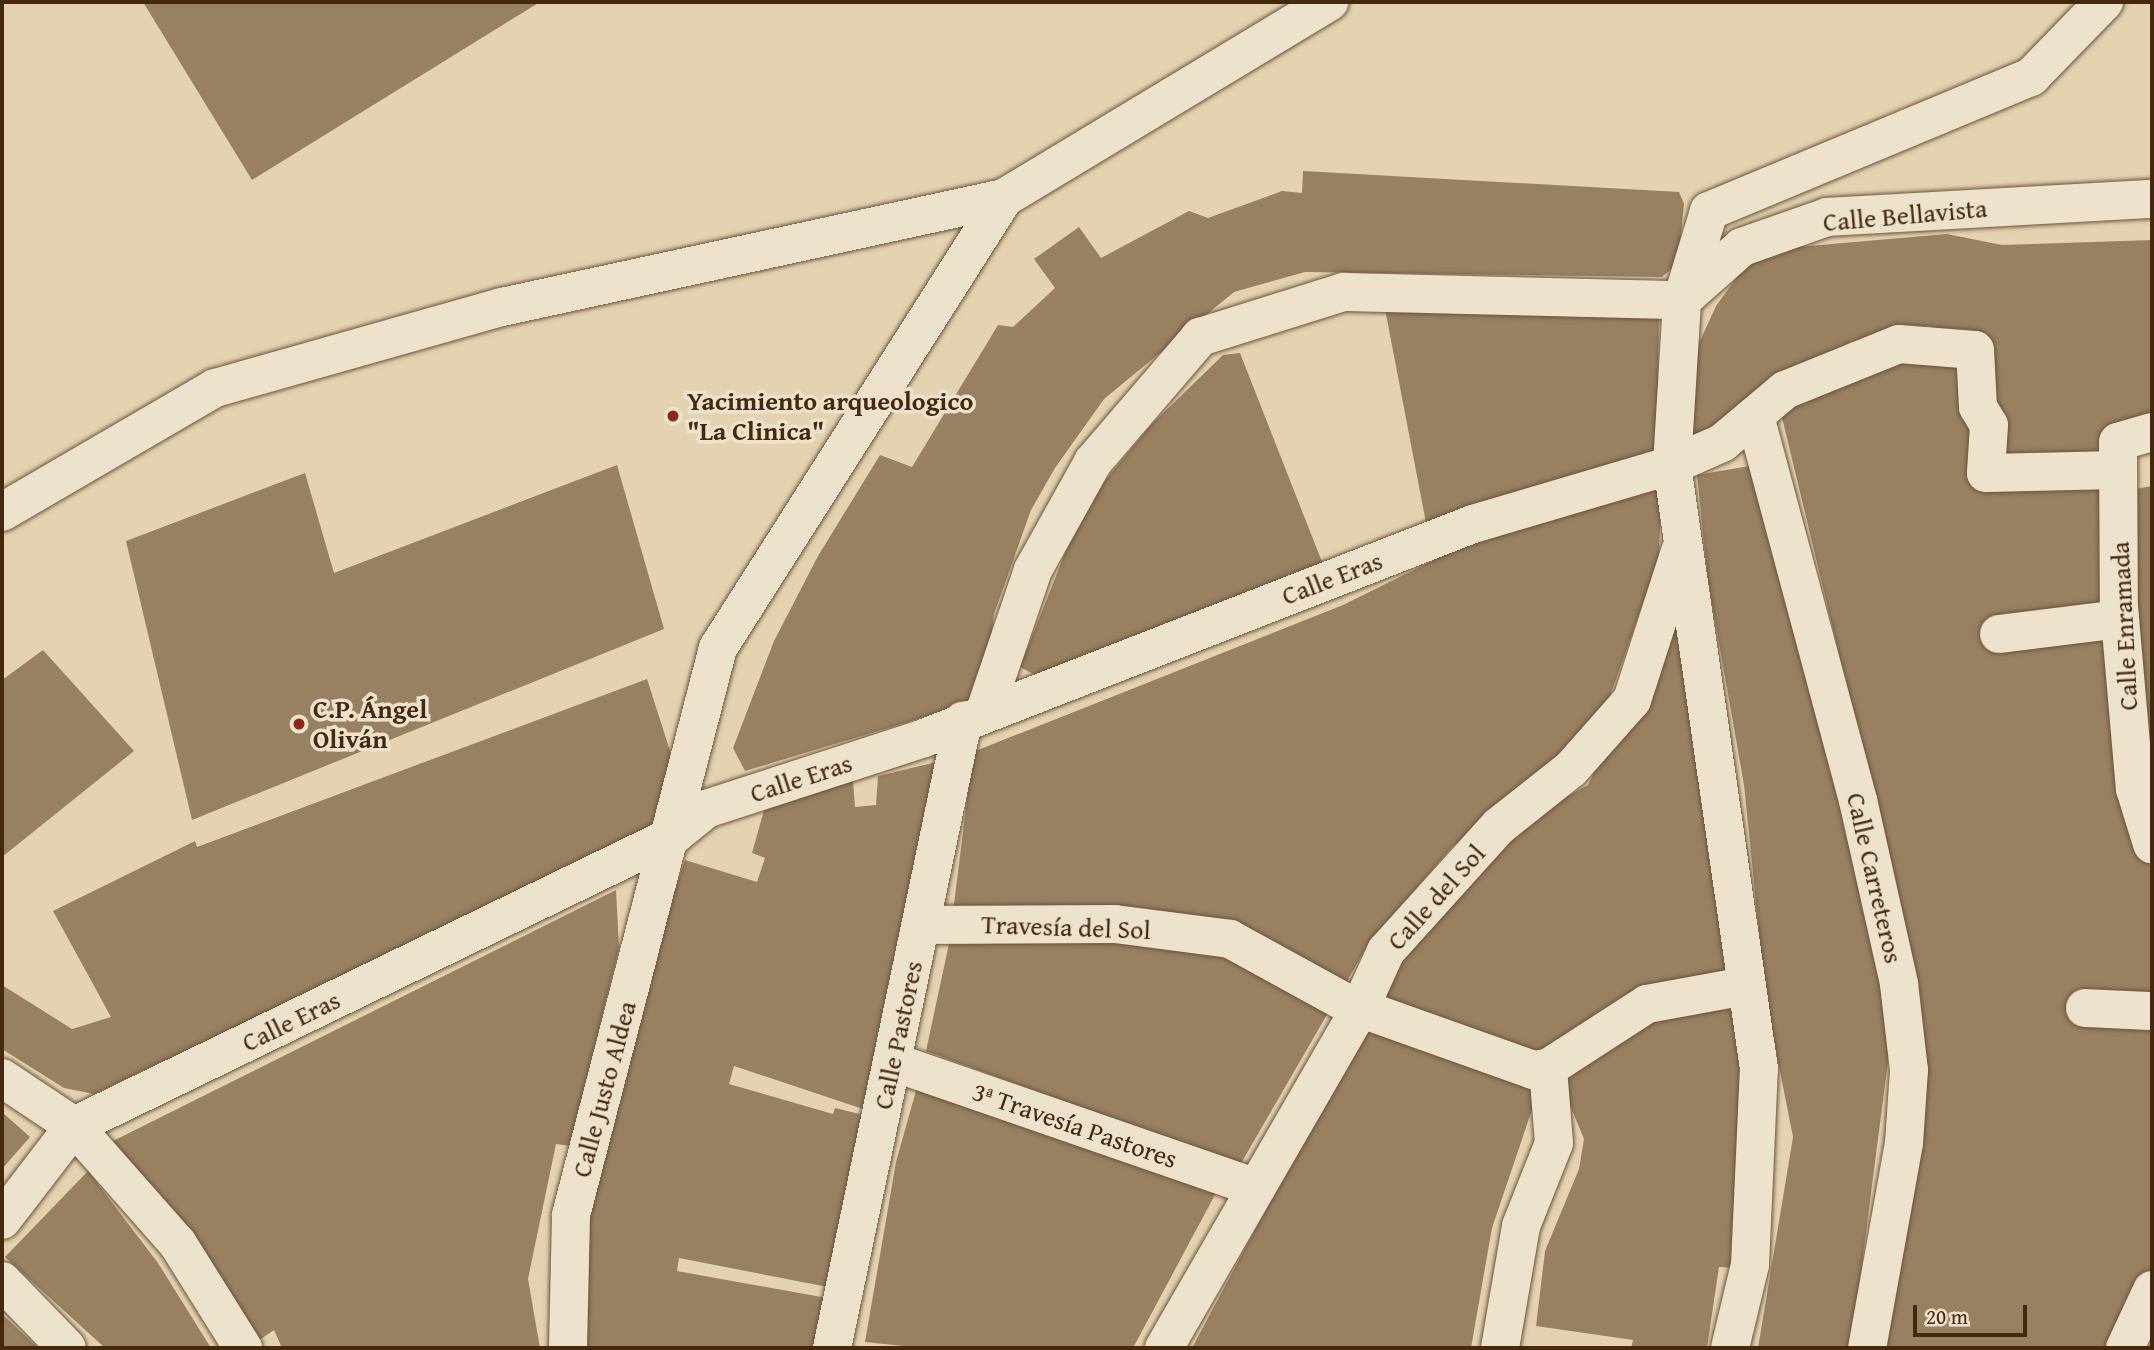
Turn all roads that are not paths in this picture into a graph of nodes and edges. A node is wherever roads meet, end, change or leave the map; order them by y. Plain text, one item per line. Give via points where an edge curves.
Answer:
1 (1329, 2) edge
2 (2104, 2) edge
3 (1004, 198) junction
4 (2152, 199) edge
5 (1682, 300) junction
6 (1755, 416) junction
7 (2152, 432) edge
8 (1672, 465) junction
9 (2118, 470) junction
10 (2, 512) edge
11 (1682, 543) junction
12 (2120, 619) junction
13 (1999, 634) dead end
14 (974, 716) junction
15 (674, 835) junction
16 (2152, 844) edge
17 (921, 925) junction
18 (1745, 986) junction
19 (1360, 1008) junction
20 (2085, 1008) dead end
21 (2152, 1011) edge
22 (893, 1062) junction
23 (1548, 1068) junction
24 (2, 1078) edge
25 (74, 1126) junction
26 (1256, 1188) junction
27 (2, 1220) edge
28 (2, 1282) edge
29 (2152, 1290) edge
30 (67, 1348) edge
31 (243, 1348) edge
32 (568, 1348) edge
33 (832, 1348) edge
34 (1164, 1348) edge
35 (1500, 1348) edge
36 (1730, 1348) edge
37 (1867, 1348) edge
38 (2125, 1348) edge

1 - 3 street
2 - 5 street via 2031,77 1709,212
3 - 10 street via 502,307 215,388
3 - 15 street, Calle Justo Aldea via 718,648
4 - 5 street, Calle Bellavista via 1827,217 1742,247
5 - 8 street
5 - 14 street, Calle Pastores via 1344,292 1200,337 1093,462 1033,570
6 - 8 street, Calle Eras via 1722,443
6 - 9 street, Calle Eras via 1807,379 1899,344 1975,350 1978,407 1989,425 1986,472
6 - 37 street, Calle Carreteros via 1858,800 1899,984 1909,1070 1904,1143
7 - 9 street, Calle Enramada via 2118,442
8 - 11 street
8 - 14 street, Calle Eras via 1473,524
9 - 12 street, Calle Enramada
11 - 18 street
11 - 19 street, Calle del Sol via 1632,700 1571,769 1499,826 1386,951
12 - 13 street
12 - 16 street, Calle Enramada via 2135,789
14 - 15 street, Calle Eras via 706,809
14 - 17 street, Calle Pastores
15 - 25 street, Calle Eras
15 - 32 street, Calle Justo Aldea via 571,1215
17 - 19 street, Travesía del Sol via 1115,924 1230,939
17 - 22 street, Calle Pastores
18 - 23 street via 1647,1003
18 - 36 street via 1758,1082 1750,1265
19 - 23 street, Travesía del Sol via 1533,1070
19 - 26 street, Calle del Sol
20 - 21 street
22 - 26 street, 3ª Travesía Pastores
22 - 33 street, Calle Pastores
23 - 35 street via 1554,1143 1521,1226
24 - 25 street
25 - 27 street, Calle Eras
25 - 31 street via 178,1244
26 - 34 street, Calle del Sol
28 - 30 street
29 - 38 street

